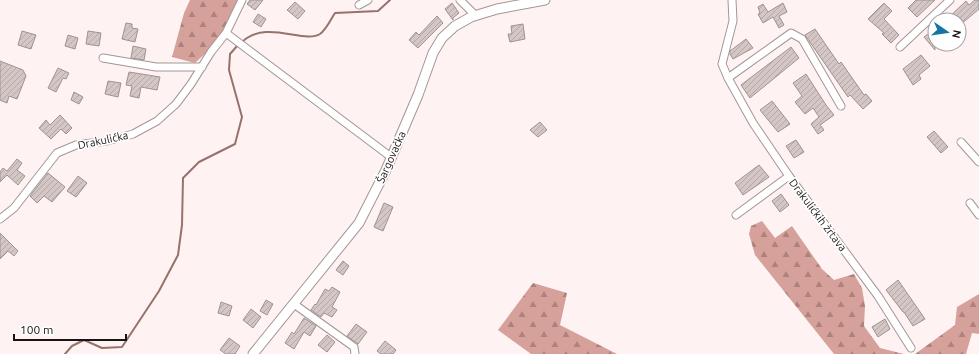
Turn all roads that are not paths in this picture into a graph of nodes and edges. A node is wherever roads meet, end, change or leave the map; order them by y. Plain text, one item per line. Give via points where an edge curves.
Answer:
1 (242, 0) edge
2 (368, 0) edge
3 (460, 0) edge
4 (545, 0) edge
5 (732, 0) edge
6 (950, 0) edge
7 (359, 6) dead end
8 (476, 16) junction
9 (226, 33) junction
10 (900, 47) dead end
11 (102, 58) dead end
12 (202, 67) junction
13 (728, 78) junction
14 (841, 106) dead end
15 (961, 142) dead end
16 (391, 157) junction
17 (979, 162) edge
18 (789, 176) junction
19 (970, 203) dead end
20 (736, 215) dead end
21 (979, 215) edge
22 (0, 219) edge
23 (294, 304) junction
24 (912, 348) dead end
25 (253, 354) edge
26 (355, 354) edge

1 - 9 street, Drakulićka
2 - 7 street
3 - 8 street
4 - 8 street, Šargovačka via 497,9
5 - 13 street, Drakulićkih žrtava via 733,21 722,64
6 - 10 street
8 - 16 street, Šargovačka via 455,26 442,38 432,53 418,95
9 - 12 street, Drakulićka
9 - 16 street
11 - 12 street via 156,66
12 - 22 street, Drakulićka via 176,104 157,121 133,134 76,145 57,153 14,208
13 - 14 street via 791,33 802,39
13 - 18 street, Drakulićkih žrtava via 753,123
15 - 17 street
16 - 23 street, Šargovačka via 359,223
18 - 20 street
18 - 24 street, Drakulićkih žrtava via 873,290
19 - 21 street
23 - 25 street, Šargovačka
23 - 26 street via 354,347

